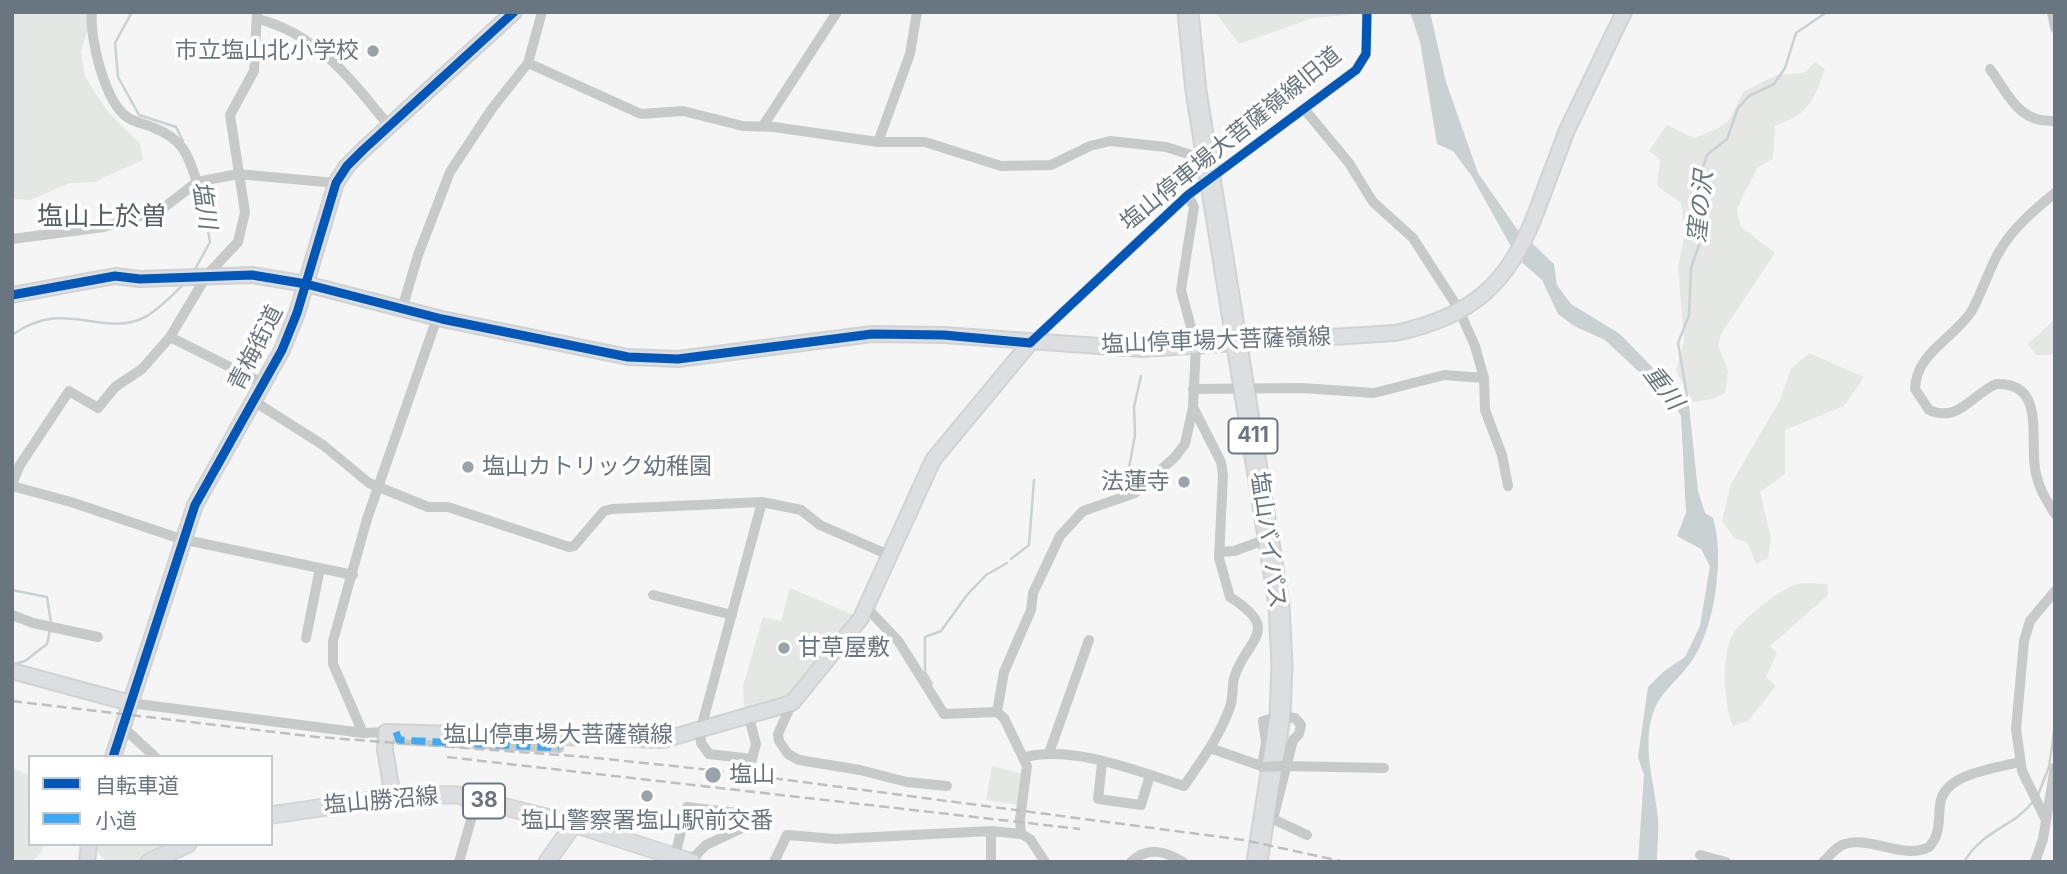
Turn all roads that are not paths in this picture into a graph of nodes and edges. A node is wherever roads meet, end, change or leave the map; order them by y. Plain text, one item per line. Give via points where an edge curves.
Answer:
1 (92, 12) edge
2 (514, 12) edge
3 (542, 12) edge
4 (837, 12) edge
5 (917, 12) edge
6 (1188, 12) edge
7 (1367, 12) edge
8 (1624, 12) edge
9 (2052, 12) edge
10 (258, 16) edge
11 (2055, 28) edge
12 (528, 63) junction
13 (1990, 69) dead end
14 (1305, 110) junction
15 (2055, 121) edge
16 (389, 126) junction
17 (763, 126) junction
18 (878, 142) junction
19 (1209, 169) junction
20 (238, 174) junction
21 (202, 181) junction
22 (336, 183) junction
23 (2055, 193) edge
24 (1188, 195) junction
25 (12, 239) edge
26 (207, 275) junction
27 (306, 284) junction
28 (12, 296) edge
29 (402, 309) junction
30 (437, 318) junction
31 (170, 337) junction
32 (1030, 342) junction
33 (1237, 343) junction
34 (1196, 346) junction
35 (1484, 378) junction
36 (262, 383) junction
37 (1245, 388) junction
38 (1193, 389) junction
39 (252, 400) junction
40 (1193, 407) junction
41 (12, 485) edge
42 (1508, 486) dead end
43 (380, 488) junction
44 (762, 502) junction
45 (2055, 514) edge
46 (1270, 538) junction
47 (181, 539) junction
48 (1219, 552) junction
49 (891, 556) junction
50 (320, 568) junction
51 (353, 575) junction
52 (2055, 591) edge
53 (653, 596) dead end
54 (867, 608) junction
55 (12, 615) edge
56 (732, 615) junction
57 (98, 637) dead end
58 (306, 638) dead end
59 (1089, 640) dead end
60 (12, 671) edge
61 (792, 703) junction
62 (130, 704) junction
63 (997, 712) junction
64 (1280, 716) junction
65 (749, 717) junction
66 (124, 727) junction
67 (391, 732) junction
68 (700, 732) junction
69 (363, 733) junction
70 (559, 748) dead end
71 (1210, 748) junction
72 (1049, 752) junction
73 (114, 755) edge
74 (153, 755) edge
75 (1025, 757) junction
76 (2019, 762) junction
77 (1102, 763) junction
78 (1285, 766) junction
79 (1263, 767) junction
80 (2055, 767) edge
81 (1384, 768) dead end
82 (1150, 775) junction
83 (947, 786) dead end
84 (393, 797) junction
85 (477, 799) junction
86 (273, 815) edge
87 (2045, 818) junction
88 (1273, 819) junction
89 (574, 824) junction
90 (991, 831) junction
91 (1021, 834) junction
92 (1307, 835) dead end
93 (184, 846) edge
94 (1700, 855) dead end
95 (683, 859) edge
96 (156, 860) edge
97 (458, 862) edge
98 (547, 862) edge
99 (774, 862) edge
100 (991, 862) edge
101 (1045, 862) edge
102 (1132, 862) edge
103 (1183, 862) edge
104 (1257, 862) edge
105 (1266, 862) edge
106 (1726, 862) edge
107 (1823, 862) edge
108 (2035, 862) edge

1 - 21 street via 90,28 104,79 118,105 126,117 175,136
2 - 16 street, 青梅街道
3 - 12 street
4 - 17 street
5 - 18 street via 910,54
6 - 19 highway, 塩山バイパス / 411
7 - 14 street, 塩山停車場大菩薩嶺線旧道 via 1366,54 1356,70
8 - 33 street, 塩山停車場大菩薩嶺線, bridge via 1567,130 1513,262 1480,299 1445,320 1395,333
9 - 11 street
10 - 16 street via 285,27 335,62
10 - 20 street via 254,71 230,115
12 - 17 street via 641,114 683,111 743,126
12 - 29 street via 450,172
13 - 15 street via 2025,115
14 - 19 street, 塩山停車場大菩薩嶺線旧道
14 - 35 street via 1349,163 1373,202 1413,239 1458,308
16 - 22 street, 青梅街道 via 346,166
17 - 18 street
18 - 19 street via 925,142 978,161 1014,167 1051,165 1110,141 1166,147
19 - 24 street, 塩山停車場大菩薩嶺線旧道
19 - 33 highway, 塩山バイパス / 411
20 - 21 street
20 - 22 street
20 - 26 street via 244,212 238,242
21 - 25 street via 162,209 103,227
22 - 27 street, 青梅街道
23 - 45 street via 2008,238 1972,310 1918,370 1915,389 1929,410 1948,414 1958,412 1996,384 2025,393 2033,408 2036,474
24 - 32 street, 塩山停車場大菩薩嶺線旧道
24 - 34 street via 1194,206 1181,290
26 - 27 street, 塩山停車場大菩薩嶺線 via 253,275
26 - 28 street, 塩山停車場大菩薩嶺線 via 115,276
26 - 31 street
27 - 29 street, 塩山停車場大菩薩嶺線
27 - 36 street, 青梅街道 via 282,350
29 - 30 street, 塩山停車場大菩薩嶺線
30 - 32 street, 塩山停車場大菩薩嶺線 via 628,357 678,359 872,334
30 - 43 street
31 - 36 street
31 - 41 street via 98,408 69,391 20,465
32 - 34 street, 塩山停車場大菩薩嶺線 via 1142,349
32 - 49 street via 933,460
33 - 34 street, 塩山停車場大菩薩嶺線
33 - 37 highway, 塩山バイパス / 411
34 - 38 street
35 - 37 street via 1444,375 1374,393
35 - 42 street via 1485,410 1503,455
36 - 39 street, 青梅街道
37 - 38 street
37 - 46 highway, 塩山バイパス / 411
38 - 40 street
39 - 43 street
39 - 47 street, 青梅街道 via 212,470
40 - 48 street via 1221,462
40 - 63 street via 1185,444 1175,457 1135,493 1083,510 1059,536 1004,672
41 - 47 street
43 - 44 street via 428,507 448,508 569,547 604,511 612,509
43 - 51 street
44 - 49 street via 801,510 820,525
44 - 56 street
46 - 48 street
46 - 64 highway, 塩山バイパス / 411 via 1279,605
47 - 50 street
47 - 62 street, 青梅街道
48 - 71 street via 1230,597 1252,611 1257,635 1234,677 1232,704
49 - 54 street
50 - 51 street
50 - 58 street
51 - 69 street via 333,640 333,664
52 - 76 street via 2030,621 2024,640 2016,729
53 - 56 street
54 - 61 street
54 - 63 street via 899,642 944,714
55 - 57 street
56 - 68 street
59 - 72 street
60 - 62 street
61 - 65 street, 塩山停車場大菩薩嶺線
61 - 83 street via 778,734 788,754 799,760
62 - 66 street, 青梅街道
62 - 69 street
63 - 75 street
64 - 78 street via 1296,718 1301,725
64 - 79 street via 1262,721 1266,741
64 - 104 highway, 塩山バイパス / 411
65 - 68 street, 塩山停車場大菩薩嶺線
65 - 68 street via 756,744 752,759 709,754
66 - 73 street, 青梅街道
66 - 74 street
67 - 68 street, 塩山停車場大菩薩嶺線 via 663,740
67 - 69 street
67 - 70 street via 399,740
67 - 84 street via 386,758
71 - 79 street
71 - 82 street via 1184,786
72 - 75 street
72 - 77 street
75 - 91 street
76 - 87 street
76 - 107 street via 1952,783 1942,795 1938,833 1929,847 1914,851 1853,843 1839,846
77 - 82 street
77 - 82 street via 1098,799 1141,805
78 - 79 street, bridge
78 - 81 street
78 - 88 street
80 - 87 street
84 - 85 main road, 塩山勝沼線 / 38 via 426,794
84 - 86 main road, 塩山勝沼線 / 38
85 - 89 main road, 塩山勝沼線 / 38
85 - 97 street
87 - 108 street
88 - 92 street
88 - 105 street
89 - 95 main road, 塩山勝沼線 / 38
89 - 98 main road
90 - 91 street
90 - 99 street via 836,839 787,835
90 - 100 street
91 - 101 street via 1030,839
93 - 96 main road
94 - 106 street
95 - 95 street via 687,807 737,813 740,829
102 - 103 street via 1154,850

